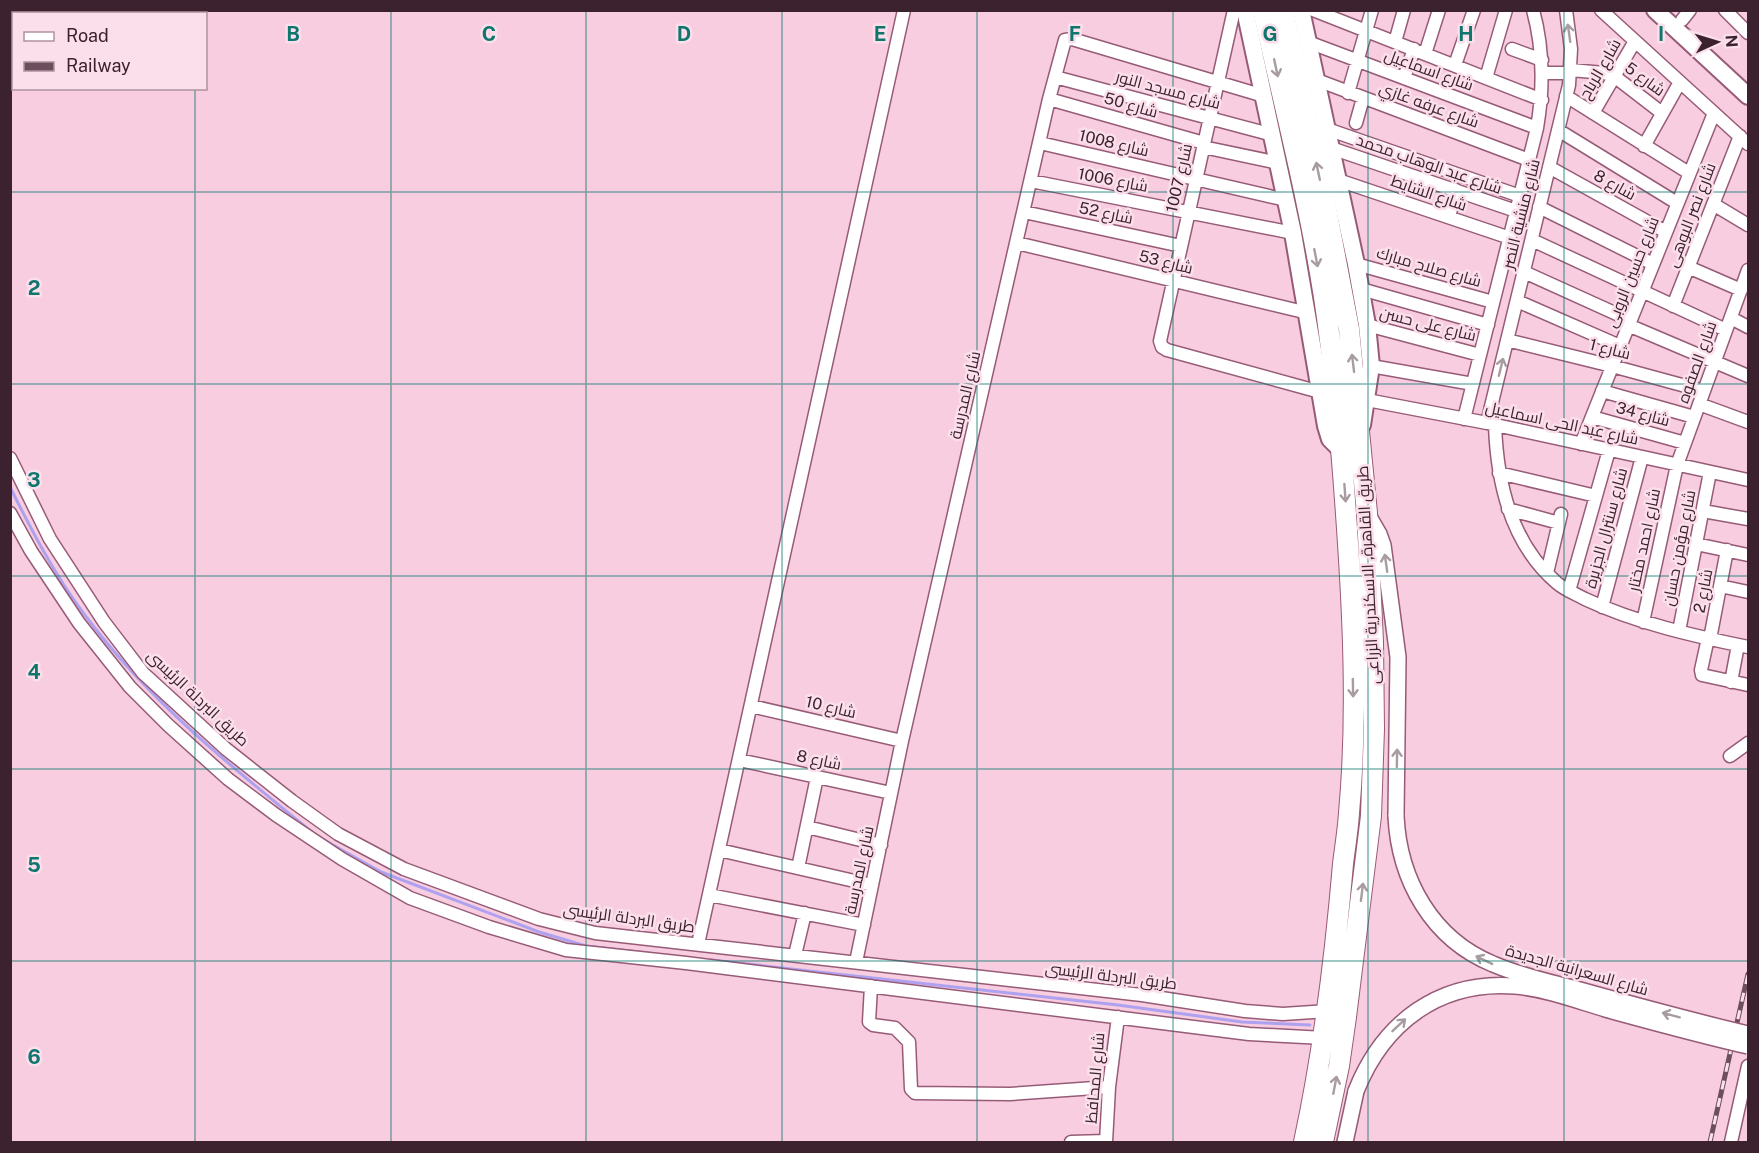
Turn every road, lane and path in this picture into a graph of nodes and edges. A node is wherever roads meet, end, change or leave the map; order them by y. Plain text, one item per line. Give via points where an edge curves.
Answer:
1 (904, 10) edge
2 (1234, 10) edge
3 (1245, 10) edge
4 (1263, 10) edge
5 (1283, 10) edge
6 (1301, 10) edge
7 (1353, 10) edge
8 (1372, 10) edge
9 (1404, 10) edge
10 (1439, 10) edge
11 (1474, 10) edge
12 (1506, 10) edge
13 (1533, 10) edge
14 (1566, 10) edge
15 (1601, 10) edge
16 (1655, 10) edge
17 (1725, 10) edge
18 (1315, 11) edge
19 (1681, 14) edge
20 (1350, 24) junction
21 (1367, 31) junction
22 (1749, 33) edge
23 (1635, 41) junction
24 (1308, 42) junction
25 (1395, 42) junction
26 (1512, 50) dead end
27 (1420, 51) junction
28 (1542, 60) junction
29 (1358, 61) junction
30 (1455, 65) junction
31 (1571, 72) junction
32 (1543, 73) junction
33 (1614, 76) junction
34 (1055, 77) junction
35 (1404, 78) junction
36 (1486, 78) junction
37 (1317, 80) junction
38 (1749, 81) edge
39 (1218, 82) junction
40 (1680, 82) junction
41 (1348, 93) junction
42 (1264, 96) junction
43 (1749, 96) edge
44 (1363, 98) junction
45 (1542, 98) junction
46 (1049, 99) junction
47 (1565, 100) junction
48 (1593, 113) junction
49 (1662, 113) junction
50 (1713, 113) junction
51 (1210, 118) junction
52 (1356, 123) dead end
53 (1537, 128) junction
54 (1327, 129) junction
55 (1558, 130) junction
56 (1273, 135) junction
57 (1744, 140) edge
58 (1040, 143) junction
59 (1203, 145) junction
60 (1644, 146) junction
61 (1331, 148) junction
62 (1529, 160) junction
63 (1279, 163) junction
64 (1549, 167) junction
65 (1689, 173) junction
66 (1196, 179) junction
67 (1338, 180) junction
68 (1031, 181) junction
69 (1456, 190) junction
70 (1520, 196) junction
71 (1286, 200) junction
72 (1677, 203) junction
73 (1713, 204) junction
74 (1539, 207) junction
75 (1516, 211) junction
76 (1024, 212) junction
77 (1189, 212) junction
78 (1449, 218) junction
79 (1749, 225) edge
80 (1666, 232) junction
81 (1293, 233) junction
82 (1509, 238) junction
83 (1532, 240) junction
84 (1017, 243) junction
85 (1181, 246) junction
86 (1356, 264) junction
87 (1653, 264) junction
88 (1688, 267) junction
89 (1749, 270) edge
90 (1524, 272) junction
91 (1173, 281) junction
92 (1361, 289) junction
93 (1741, 290) junction
94 (1642, 292) junction
95 (1517, 301) junction
96 (1493, 302) junction
97 (1673, 306) junction
98 (1308, 313) junction
99 (1731, 318) junction
100 (1629, 323) junction
101 (1488, 325) junction
102 (1367, 326) junction
103 (1749, 327) edge
104 (1726, 330) junction
105 (1507, 340) junction
106 (1620, 346) junction
107 (1480, 355) junction
108 (1715, 361) junction
109 (1371, 366) junction
110 (1612, 366) junction
111 (1749, 376) edge
112 (1473, 384) junction
113 (1602, 391) junction
114 (1704, 391) junction
115 (1320, 392) junction
116 (1367, 400) junction
117 (1699, 404) junction
118 (1592, 417) junction
119 (1694, 417) junction
120 (1464, 419) junction
121 (1749, 422) edge
122 (1491, 424) junction
123 (1360, 435) junction
124 (1685, 442) junction
125 (1581, 444) junction
126 (1609, 450) junction
127 (1342, 451) junction
128 (1642, 457) junction
129 (10, 458) edge
130 (1677, 465) junction
131 (1710, 472) junction
132 (1498, 473) junction
133 (1749, 480) edge
134 (1596, 496) junction
135 (1508, 509) junction
136 (1702, 511) junction
137 (10, 513) edge
138 (1366, 513) junction
139 (1749, 519) edge
140 (1696, 544) junction
141 (1727, 550) junction
142 (1749, 555) edge
143 (1547, 573) junction
144 (1720, 586) junction
145 (1569, 591) junction
146 (1749, 592) edge
147 (1602, 607) junction
148 (1643, 622) junction
149 (1679, 631) junction
150 (1709, 638) junction
151 (1744, 646) edge
152 (1731, 682) junction
153 (1749, 685) edge
154 (752, 706) junction
155 (902, 741) junction
156 (1749, 743) edge
157 (1730, 756) dead end
158 (739, 760) junction
159 (817, 777) junction
160 (891, 793) junction
161 (807, 827) junction
162 (881, 845) junction
163 (719, 850) junction
164 (798, 868) junction
165 (872, 885) junction
166 (709, 895) junction
167 (805, 913) junction
168 (864, 925) junction
169 (698, 944) junction
170 (795, 955) junction
171 (856, 962) junction
172 (871, 986) junction
173 (1328, 1011) junction
174 (1118, 1017) junction
175 (1749, 1034) edge
176 (1324, 1038) junction
177 (1749, 1046) edge
178 (1749, 1066) edge
179 (1109, 1088) junction
180 (1743, 1111) edge
181 (1106, 1142) edge
182 (1071, 1143) edge
183 (1304, 1143) edge
184 (1323, 1143) edge
185 (1345, 1143) edge
186 (1731, 1143) edge

1 - 154 street
2 - 39 street, شارع 1007
3 - 42 main road
4 -> 127 highway, طريق القاهرة, الاسكندرية الزراعى via 1323,294
123 -> 5 highway, طريق القاهرة, الاسكندرية الزراعى via 1339,273
6 - 24 main road
7 - 20 street
8 - 21 street
9 - 25 street
10 - 27 street
11 - 30 street
12 - 36 street
13 - 28 street, شارع منشية النصر
31 -> 14 street, شارع منشية النصر
15 - 23 street
16 - 43 main road
17 - 22 street
18 - 20 street
19 - 38 main road
20 - 21 street
21 - 25 street
21 - 29 street
23 - 33 street, شارع الرباح
23 - 40 street
24 - 29 street, شارع اسماعيل
24 - 37 main road
25 - 27 street
26 - 28 street
27 - 30 street
27 - 35 street
28 - 32 street, شارع منشية النصر
29 - 35 street, شارع اسماعيل
29 - 41 street
30 - 36 street
31 - 32 street, شارع 5
31 - 33 street, شارع 5
31 - 47 street, شارع منشية النصر
32 - 45 street, شارع منشية النصر
33 - 48 street, شارع الرباح
33 - 49 street, شارع 5
34 - 39 street, شارع المدرسة via 1068,38
34 - 46 street, شارع المدرسة
34 - 51 street, شارع مسجد النور
35 - 53 street, شارع اسماعيل
36 - 45 street
37 - 41 street, شارع عرفه غازي
37 - 54 main road
39 - 42 street, شارع المدرسة
39 - 51 street, شارع 1007
40 - 49 street
40 - 50 street
41 - 44 street, شارع عرفه غازي
42 - 56 main road
44 - 52 street
44 - 62 street, شارع عرفه غازي
45 - 47 street
45 - 53 street, شارع منشية النصر
46 - 58 street, شارع المدرسة
46 - 59 street, شارع 50
47 - 48 street
47 - 55 street, شارع منشية النصر
48 - 60 street
49 - 60 street
50 - 57 street
50 - 65 street, شارع حسين الروبى
51 - 56 street, شارع مسجد النور
51 - 59 street, شارع 1007
53 - 62 street, شارع منشية النصر
54 - 61 main road
54 - 70 street
55 - 64 street, شارع منشية النصر
55 - 72 street
56 - 63 main road
57 - 73 street, شارع نصر البوهى
58 - 66 street, شارع 1008
58 - 68 street, شارع المدرسة
59 - 63 street, شارع 50
59 - 66 street, شارع 1007
60 - 65 street
61 - 67 main road
61 - 69 street, شارع عبد الوهاب محمد
62 - 70 street, شارع منشية النصر
63 - 71 main road
64 - 74 street, شارع منشية النصر
64 - 80 street, شارع 8
65 - 72 street, شارع حسين الروبى
66 - 71 street, شارع 1008
66 - 77 street, شارع 1007
67 - 78 street, شارع الشايط
67 - 86 main road
68 - 76 street, شارع المدرسة
68 - 77 street, شارع 1006
69 - 75 street, شارع عبد الوهاب محمد
69 - 78 street
70 - 75 street, شارع منشية النصر
71 - 81 main road
72 - 80 street, شارع حسين الروبى
73 - 79 street
73 - 88 street, شارع نصر البوهى
74 - 83 street, شارع منشية النصر
74 - 87 street
75 - 82 street, شارع منشية النصر
76 - 84 street, شارع المدرسة
76 - 85 street, شارع 52
77 - 81 street, شارع 1006
77 - 85 street, شارع 1007
78 - 82 street, شارع الشايط
80 - 87 street, شارع حسين الروبى
81 - 98 main road
82 - 96 street, شارع منشية النصر
83 - 90 street, شارع منشية النصر
83 - 94 street
84 - 91 street, شارع 53
84 - 155 street, شارع المدرسة
85 - 91 street, شارع 1007
86 - 92 main road
86 - 96 street, شارع صلاح مبارك
87 - 94 street, شارع حسين الروبى
88 - 93 street
88 - 97 street, شارع نصر البوهى
89 - 93 street, شارع الصفوه
90 - 95 street, شارع منشية النصر
90 - 100 street
91 - 98 street, شارع 53
91 - 115 street, شارع 1007 via 1162,347
92 - 101 street
92 - 102 main road
93 - 99 street, شارع الصفوه
94 - 97 street
94 - 100 street, شارع حسين الروبى
95 - 105 street, شارع منشية النصر
95 - 106 street
96 - 101 street, شارع منشية النصر
97 - 104 street
98 - 115 main road
99 - 103 street
99 - 104 street, شارع الصفوه
100 - 106 street, شارع حسين الروبى
100 - 108 street
101 - 107 street, شارع منشية النصر
102 - 107 street, شارع على حسن
102 - 109 main road
104 - 108 street, شارع الصفوه
105 - 110 street, شارع 1
122 -> 105 street, شارع منشية النصر
106 - 110 street, شارع حسين الروبى
107 - 112 street, شارع منشية النصر
108 - 111 street
108 - 114 street, شارع الصفوه
109 - 112 street
109 - 116 main road
110 - 113 street, شارع حسين الروبى
110 - 114 street, شارع 1
112 - 120 street, شارع منشية النصر
113 - 118 street, شارع حسين الروبى
113 - 119 street
114 - 117 street, شارع الصفوه
115 - 127 main road via 1327,433
116 - 120 street, شارع عبد الحى اسماعيل
116 - 123 main road
117 - 119 street, شارع الصفوه
117 - 121 street
118 - 124 street, شارع 34
118 - 125 street, شارع حسين الروبى
119 - 124 street, شارع الصفوه
120 - 122 street, شارع عبد الحى اسماعيل
122 - 125 street, شارع عبد الحى اسماعيل
122 - 132 street, شارع منشية النصر
123 - 138 highway, طريق القاهرة, الاسكندرية الزراعى
124 - 130 street, شارع الصفوه
125 - 126 street, شارع عبد الحى اسماعيل
126 - 128 street, شارع عبد الحى اسماعيل
126 - 134 street
127 -> 173 highway, طريق القاهرة, الاسكندرية الزراعى via 1353,715 1349,813
128 - 130 street, شارع عبد الحى اسماعيل
128 - 147 street, شارع سنترال الجزيرة
129 - 169 street, طريق البردلة الرئيسى via 76,581 143,673 226,749 338,834 404,869 539,920 595,933
130 - 131 street, شارع عبد الحى اسماعيل
130 - 148 street, شارع احمد مختار
131 - 133 street, شارع عبد الحى اسماعيل
131 - 136 street, شارع مؤمن حسان
132 - 134 street
132 - 135 street, شارع منشية النصر
134 - 145 street
135 - 143 street, شارع منشية النصر via 1526,545
135 - 143 street via 1560,519
136 - 139 street
136 - 140 street, شارع مؤمن حسان
137 - 172 street via 79,623 149,706 260,803 393,889 489,927 566,950
175 -> 138 street, شارع السعرانية الجديدة, bridge via 1509,970 1475,956 1445,933 1421,904 1400,853 1396,816 1396,642 1383,545
184 -> 138 highway, طريق القاهرة, الاسكندرية الزراعى via 1339,1066 1371,816 1373,653
140 - 141 street
140 - 149 street, شارع مؤمن حسان
141 - 142 street
141 - 144 street, شارع 2
143 - 145 street, شارع منشية النصر
144 - 146 street
144 - 150 street, شارع 2
145 - 147 street, شارع منشية النصر
147 - 148 street, شارع منشية النصر
148 - 149 street, شارع منشية النصر
149 - 150 street, شارع منشية النصر
150 - 151 street, شارع منشية النصر
150 - 152 street, شارع 2 via 1702,675
151 - 152 street
152 - 153 street
154 - 155 street, شارع 10
154 - 158 street
155 - 160 street, شارع المدرسة
156 - 157 street
158 - 159 street, شارع 8
158 - 163 street
159 - 160 street, شارع 8
159 - 161 street
160 - 162 street, شارع المدرسة
161 - 162 street
161 - 164 street
162 - 165 street, شارع المدرسة
163 - 164 street
163 - 166 street
164 - 165 street
165 - 168 street, شارع المدرسة
166 - 167 street
166 - 169 street
167 - 168 street
167 - 170 street
168 - 171 street, شارع المدرسة
169 - 170 street, طريق البردلة الرئيسى
170 - 171 street, طريق البردلة الرئيسى
171 - 173 street, طريق البردلة الرئيسى via 1142,995 1245,1011
172 - 174 street
172 - 179 street via 869,1022 895,1028 909,1042 911,1089 915,1093 1010,1094
173 - 176 highway, طريق القاهرة, الاسكندرية الزراعى
174 - 176 street
174 - 179 street, شارع المحافظ
176 - 183 highway, طريق القاهرة, الاسكندرية الزراعى
185 -> 177 street, شارع السعرانية الجديدة, bridge via 1356,1091 1383,1041 1410,1015 1443,997 1479,987 1535,989
178 - 180 street
179 - 181 street, شارع المحافظ
180 - 186 street
181 - 182 street

